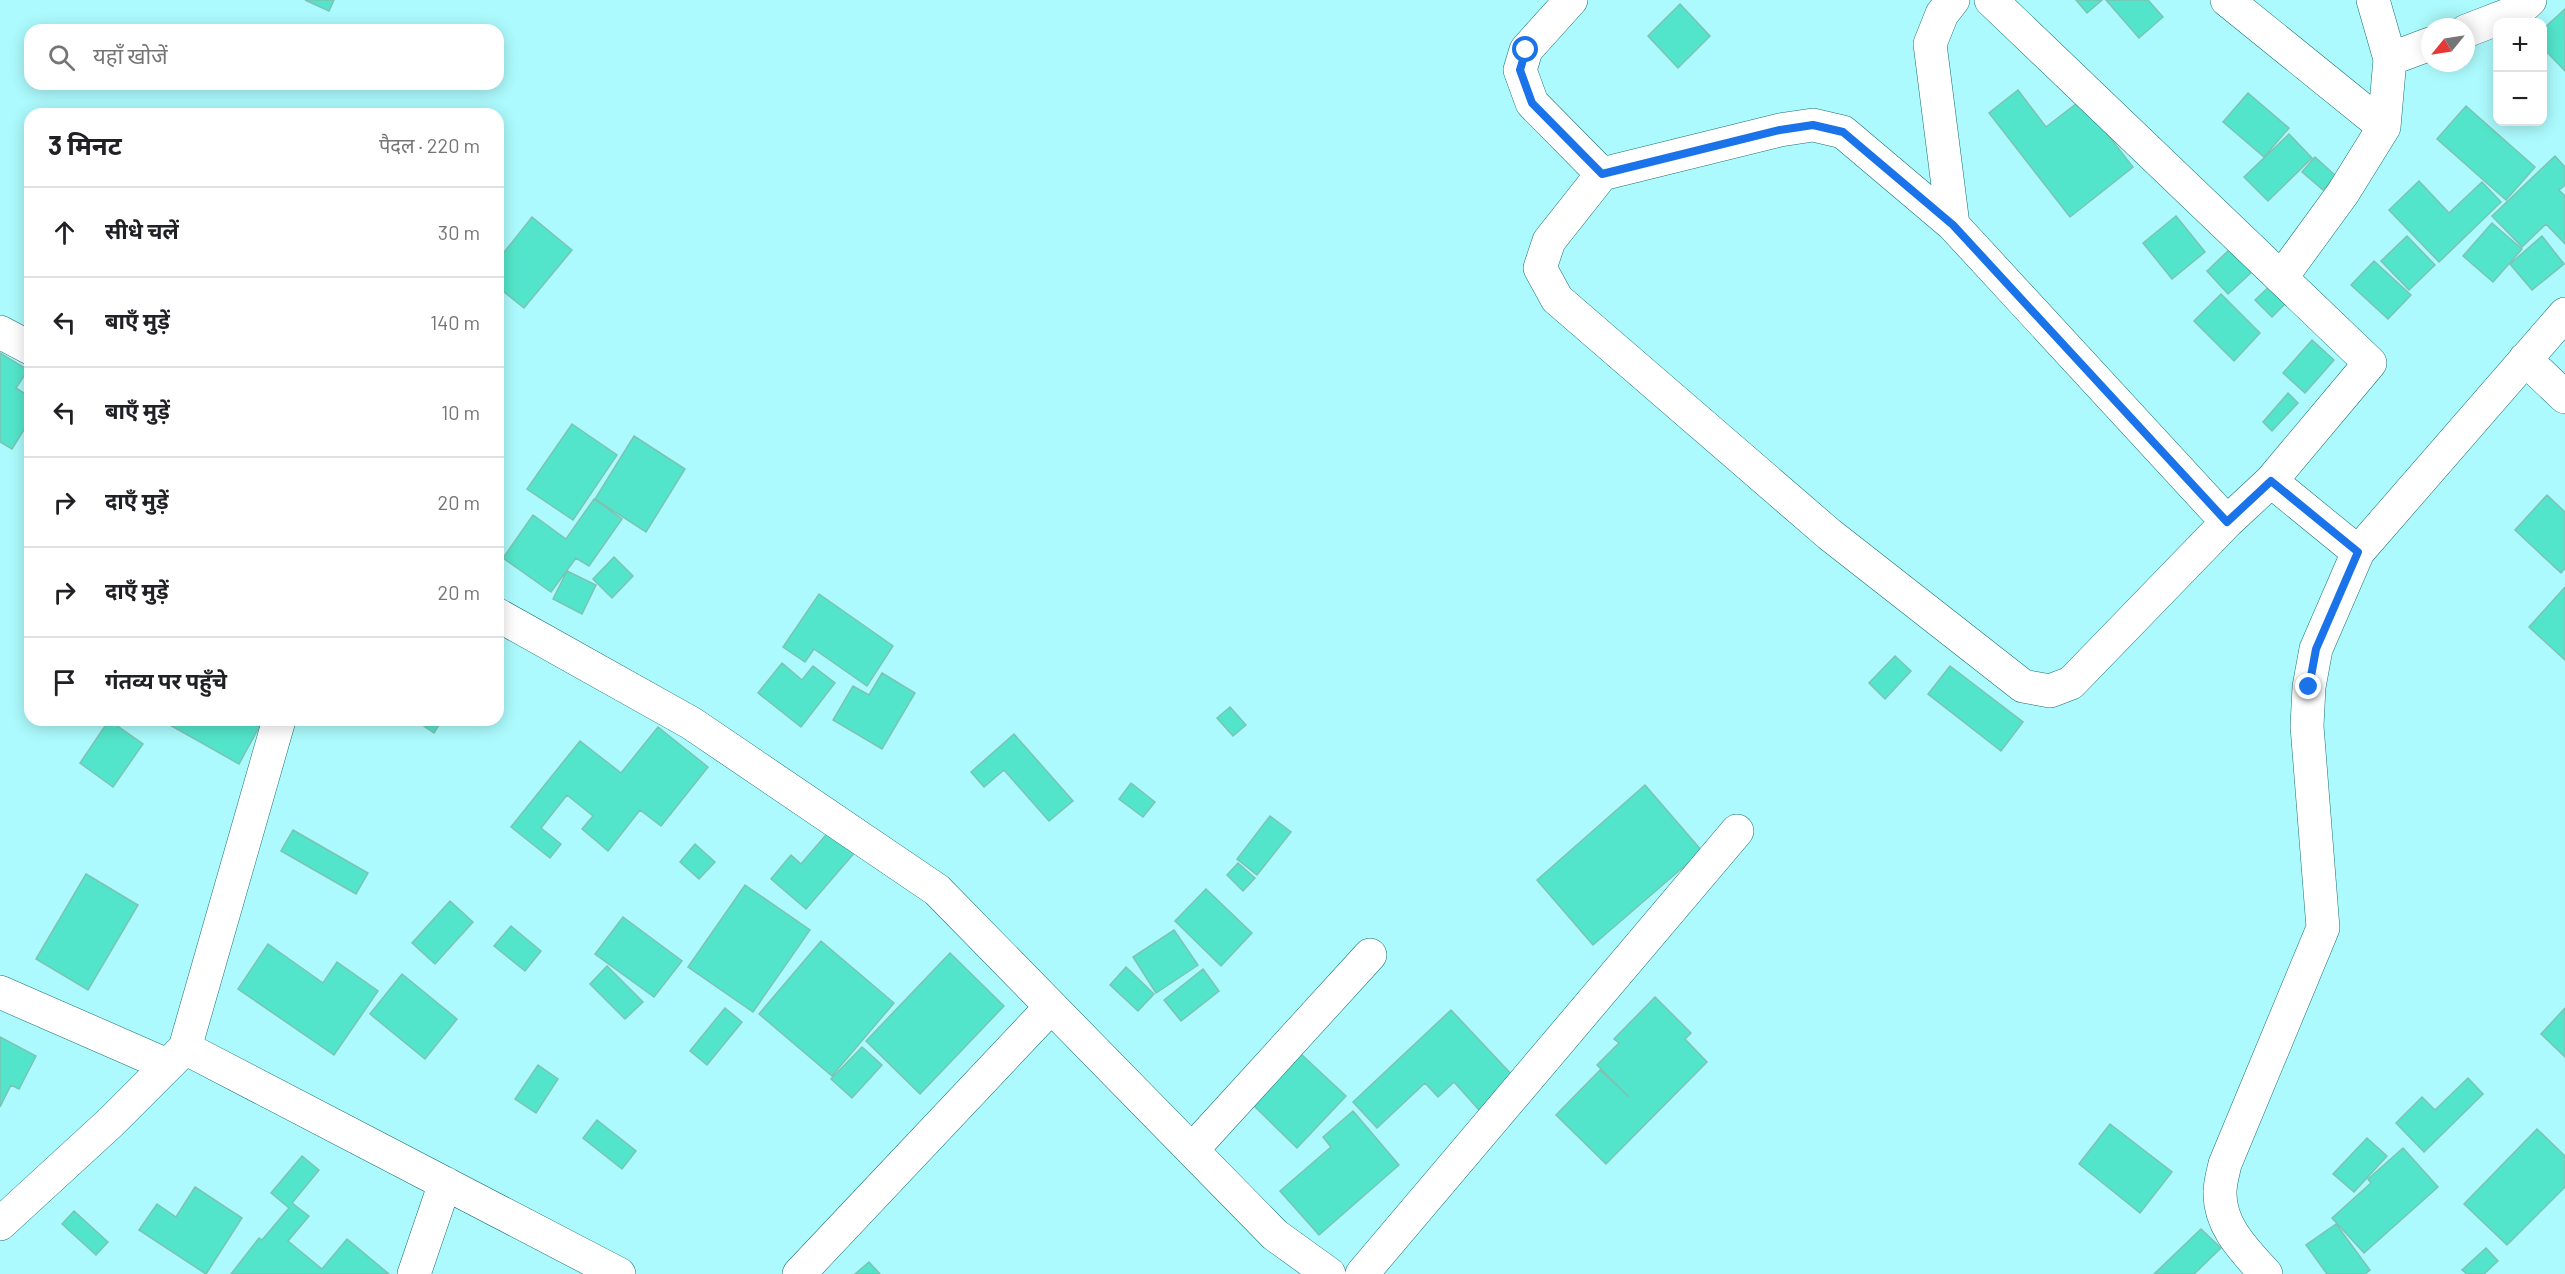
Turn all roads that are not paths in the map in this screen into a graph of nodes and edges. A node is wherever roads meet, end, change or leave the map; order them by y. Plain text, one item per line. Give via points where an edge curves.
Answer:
1 (1571, 0) edge
2 (1953, 0) edge
3 (1990, 0) edge
4 (2227, 0) edge
5 (2373, 0) edge
6 (2530, 0) edge
7 (2475, 28) edge
8 (2421, 47) edge
9 (2390, 59) junction
10 (2384, 128) junction
11 (1602, 174) junction
12 (1953, 225) junction
13 (2281, 278) junction
14 (2565, 314) edge
15 (0, 332) edge
16 (24, 345) edge
17 (2525, 359) junction
18 (2565, 397) edge
19 (2271, 481) junction
20 (2227, 522) junction
21 (2358, 552) junction
22 (504, 618) edge
23 (277, 726) edge
24 (1737, 831) dead end
25 (1370, 955) dead end
26 (0, 992) edge
27 (1052, 1007) junction
28 (176, 1057) junction
29 (1192, 1150) junction
30 (445, 1183) junction
31 (0, 1224) edge
32 (414, 1274) edge
33 (619, 1274) edge
34 (799, 1274) edge
35 (1329, 1274) edge
36 (1362, 1274) edge
37 (2266, 1274) edge

1 - 11 street via 1526,50 1520,70 1532,103
2 - 12 street via 1942,14 1930,44
3 - 13 street
4 - 10 street
5 - 9 street
6 - 7 street via 2518,11
8 - 9 street
9 - 10 street
10 - 13 street
11 - 12 street via 1813,125 1843,132
11 - 20 street via 1549,241 1540,268 1557,299 1829,534 2023,686 2050,691 2071,683
12 - 20 street
13 - 19 street via 2370,363
14 - 17 street
15 - 16 street
17 - 18 street
17 - 21 street
19 - 20 street
19 - 21 street
21 - 37 street via 2316,649 2309,687 2307,726 2323,928 2225,1164 2220,1192 2222,1214 2239,1245
22 - 27 street via 691,723 937,890
23 - 28 street
24 - 36 street
25 - 29 street
26 - 28 street
27 - 29 street
27 - 34 street
28 - 30 street
28 - 31 street
29 - 35 street via 1275,1235
30 - 32 street
30 - 33 street

